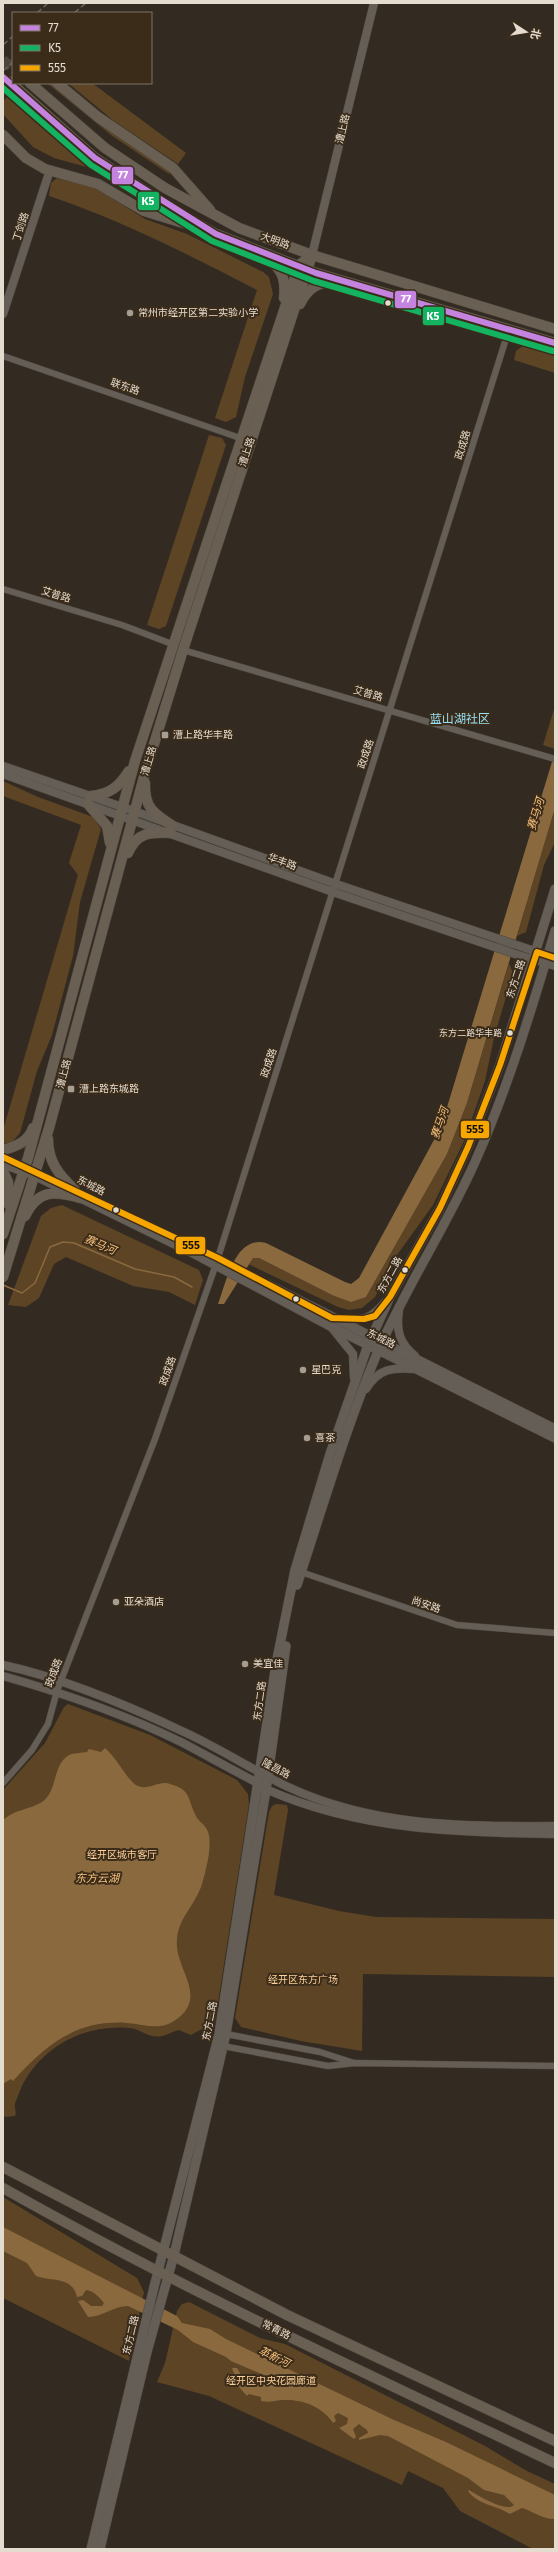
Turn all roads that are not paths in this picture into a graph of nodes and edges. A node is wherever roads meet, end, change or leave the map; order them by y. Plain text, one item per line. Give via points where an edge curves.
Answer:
1 (374, 3) edge
2 (12, 84) edge
3 (31, 84) edge
4 (58, 84) edge
5 (3, 135) edge
6 (50, 170) junction
7 (214, 215) junction
8 (216, 234) junction
9 (244, 245) junction
10 (312, 255) junction
11 (303, 267) junction
12 (361, 286) junction
13 (3, 314) edge
14 (281, 316) junction
15 (509, 329) junction
16 (555, 329) edge
17 (555, 343) edge
18 (282, 344) junction
19 (3, 356) edge
20 (240, 438) junction
21 (3, 589) edge
22 (172, 644) junction
23 (183, 650) junction
24 (390, 711) junction
25 (552, 758) edge
26 (135, 761) junction
27 (3, 766) edge
28 (145, 773) junction
29 (3, 774) edge
30 (89, 800) junction
31 (120, 811) junction
32 (133, 816) junction
33 (172, 829) junction
34 (110, 850) junction
35 (117, 876) junction
36 (335, 888) junction
37 (555, 889) edge
38 (555, 931) edge
39 (535, 956) junction
40 (550, 959) edge
41 (555, 966) edge
42 (42, 1106) junction
43 (49, 1128) junction
44 (3, 1150) edge
45 (3, 1157) edge
46 (3, 1164) edge
47 (25, 1169) junction
48 (3, 1171) edge
49 (35, 1173) junction
50 (77, 1194) junction
51 (8, 1218) junction
52 (3, 1234) edge
53 (13, 1243) junction
54 (217, 1261) junction
55 (4, 1275) edge
56 (390, 1297) junction
57 (400, 1302) junction
58 (332, 1323) junction
59 (370, 1340) junction
60 (381, 1346) junction
61 (419, 1365) junction
62 (354, 1390) junction
63 (357, 1403) junction
64 (555, 1429) edge
65 (555, 1438) edge
66 (298, 1571) junction
67 (555, 1633) edge
68 (3, 1664) edge
69 (3, 1676) edge
70 (62, 1682) junction
71 (57, 1691) junction
72 (265, 1774) junction
73 (3, 1783) edge
74 (263, 1787) junction
75 (555, 1826) edge
76 (555, 1834) edge
77 (226, 2034) junction
78 (223, 2046) junction
79 (355, 2063) junction
80 (555, 2066) edge
81 (3, 2166) edge
82 (3, 2188) edge
83 (164, 2250) junction
84 (174, 2255) junction
85 (158, 2271) junction
86 (167, 2276) junction
87 (555, 2441) edge
88 (555, 2462) edge
89 (92, 2549) edge
90 (100, 2549) edge

1 - 10 street, 漕上路
2 - 8 main road, 大明路 via 95,158
3 - 7 main road, 大明路 via 105,148 165,188
4 - 7 main road via 98,118 173,168
5 - 6 main road via 26,158
6 - 8 main road via 98,184 144,211
6 - 13 street, 丁剑路
7 - 10 main road, 大明路 via 239,228
8 - 9 main road, 大明路
9 - 11 main road, 大明路
9 - 14 main road via 277,265 284,275
10 - 11 main road
10 - 16 main road, 大明路
11 - 12 main road, 大明路
11 - 14 main road, 漕上路
11 - 18 main road, 漕上路
12 - 15 main road, 大明路
12 - 18 main road via 333,282 313,287 306,293
14 - 20 main road, 漕上路
15 - 17 main road, 大明路
15 - 24 street, 政成路
18 - 23 main road, 漕上路
19 - 20 street, 联东路
20 - 22 main road, 漕上路
21 - 22 street, 艾普路 via 122,625
22 - 26 main road, 漕上路
23 - 24 street, 艾普路
23 - 28 main road, 漕上路
24 - 25 street, 艾普路
24 - 36 street, 政成路
26 - 30 main road via 122,782 112,792
26 - 31 main road, 漕上路
27 - 30 street, 华丰路
28 - 32 main road, 漕上路
28 - 33 main road via 144,790 147,803 152,813
29 - 30 street, 华丰路
30 - 31 street, 华丰路
30 - 34 main road via 107,826
31 - 32 street, 华丰路
31 - 34 main road, 漕上路
32 - 33 street, 华丰路
32 - 35 main road, 漕上路
33 - 35 main road via 151,832 132,842
33 - 36 street, 华丰路
34 - 42 main road, 漕上路
35 - 43 main road, 漕上路
36 - 39 street, 华丰路 via 515,954
36 - 39 street, 华丰路 via 494,937 517,945
36 - 54 street, 政成路
37 - 39 main road, 东方二路
38 - 40 main road, 东方二路
39 - 40 street, 华丰路
39 - 56 main road, 东方二路 via 500,1065 468,1147 440,1208
40 - 41 street, 华丰路
40 - 57 main road, 东方二路 via 476,1161 447,1222
42 - 44 main road via 30,1137 16,1146
42 - 47 main road, 漕上路
43 - 49 main road, 漕上路
43 - 50 main road via 48,1148 54,1168
45 - 47 main road, 东城路
46 - 47 main road, 东城路
47 - 49 main road, 东城路
47 - 51 main road, 漕上路
48 - 51 main road via 10,1194
49 - 50 main road, 东城路
49 - 53 main road, 漕上路
50 - 53 main road via 50,1193 40,1197 30,1206
50 - 54 main road, 东城路
51 - 52 main road, 漕上路
53 - 55 main road, 漕上路
54 - 58 main road, 东城路
54 - 70 street, 政成路 via 155,1439
56 - 58 street via 374,1316
56 - 59 main road, 东方二路
57 - 60 main road, 东方二路
57 - 61 street via 397,1325 399,1337
58 - 59 main road, 东城路
58 - 62 street via 353,1354
59 - 60 main road, 东城路
59 - 62 main road, 东方二路
60 - 61 main road, 东城路
60 - 63 main road, 东方二路
61 - 63 street via 394,1367 381,1373 371,1381
61 - 64 main road, 东城路
61 - 65 main road, 东城路
62 - 66 main road, 东方二路 via 330,1454
63 - 66 main road, 东方二路
66 - 67 street, 尚安路 via 457,1625
66 - 72 main road, 东方二路
68 - 70 street, 隆昌路
69 - 71 street, 隆昌路
70 - 71 street, 政成路
70 - 72 street, 隆昌路 via 184,1732
71 - 73 street, 政成路 via 48,1724 32,1750
71 - 74 street, 隆昌路 via 180,1742
72 - 74 main road, 东方二路
72 - 75 street, 隆昌路 via 286,1786 328,1801 405,1821 484,1827
74 - 76 street, 隆昌路 via 326,1810 409,1828
74 - 77 main road, 东方二路
74 - 83 main road, 东方二路 via 219,2034
77 - 78 main road, 东方二路
77 - 79 street via 320,2052
78 - 79 street via 328,2066
78 - 84 main road, 东方二路
79 - 80 street
81 - 83 main road, 常青路
82 - 85 main road, 常青路 via 95,2240
83 - 84 main road, 常青路
83 - 85 main road, 东方二路
84 - 86 main road, 东方二路
84 - 87 main road, 常青路 via 294,2318
85 - 86 main road, 常青路
85 - 89 main road, 东方二路
86 - 88 main road, 常青路
86 - 90 main road, 东方二路

